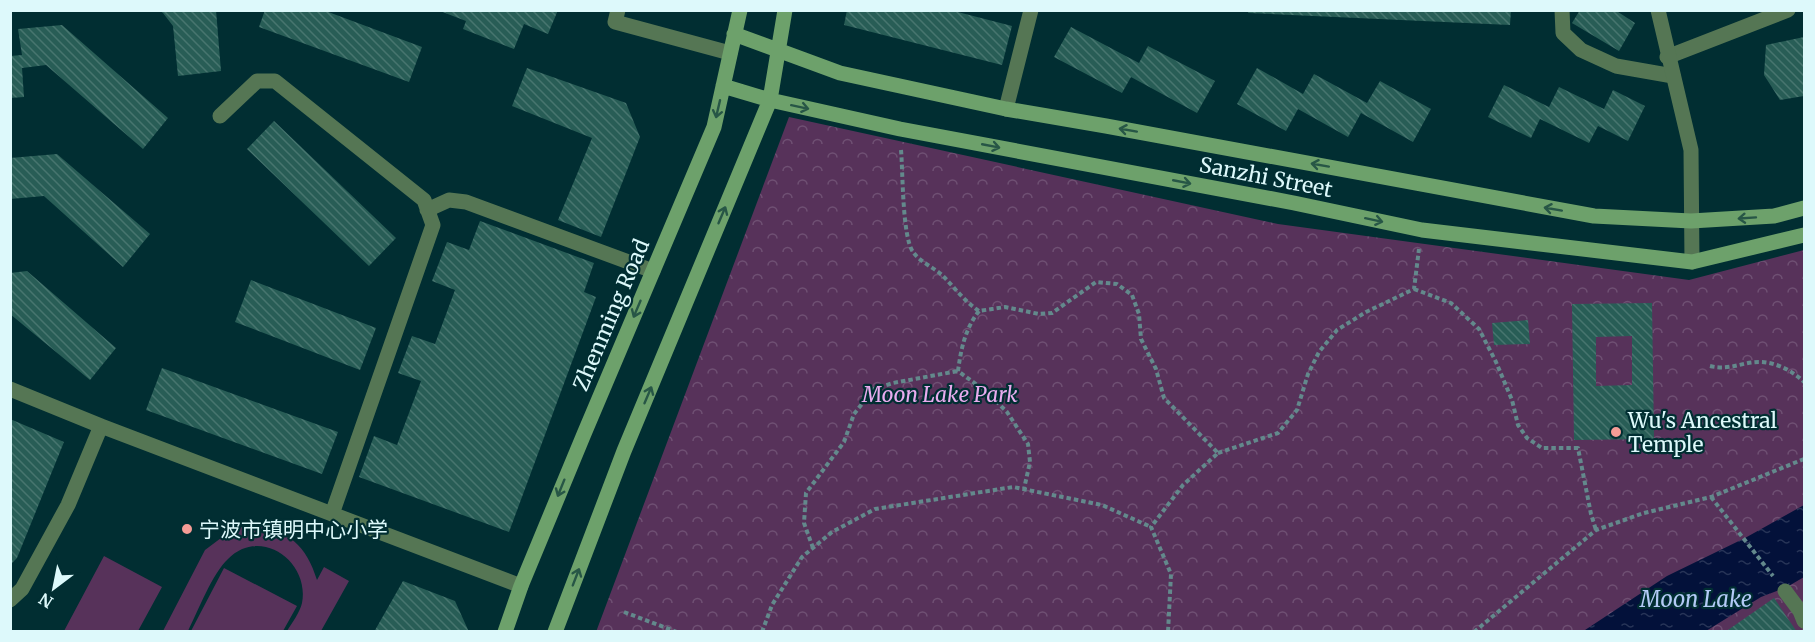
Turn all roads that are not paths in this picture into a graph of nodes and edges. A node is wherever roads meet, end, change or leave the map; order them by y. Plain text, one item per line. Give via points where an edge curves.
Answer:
1 (618, 10) edge
2 (740, 10) edge
3 (784, 10) edge
4 (1031, 10) edge
5 (1562, 10) edge
6 (1658, 10) edge
7 (1788, 10) edge
8 (734, 34) junction
9 (779, 51) junction
10 (730, 53) junction
11 (1667, 57) junction
12 (1673, 76) junction
13 (723, 86) junction
14 (770, 100) junction
15 (1006, 109) junction
16 (220, 116) dead end
17 (1804, 208) edge
18 (427, 210) junction
19 (1691, 222) junction
20 (1804, 235) edge
21 (1692, 262) junction
22 (653, 271) junction
23 (10, 389) edge
24 (101, 426) junction
25 (332, 514) junction
26 (521, 586) junction
27 (1785, 591) road end
28 (10, 600) edge
29 (1804, 621) edge
30 (505, 632) edge
31 (555, 632) edge

1 - 10 street via 615,22
2 - 8 main road, Zhenming Road
3 - 9 main road
4 - 15 street
5 - 12 street via 1563,33 1581,50 1616,66
6 - 11 street
7 - 11 street
8 - 9 main road, Sanzhi Street
8 - 10 main road, Zhenming Road
9 - 14 main road
9 - 15 main road, Sanzhi Street via 840,73
10 - 13 main road, Zhenming Road
11 - 12 street
12 - 19 street via 1691,150
13 - 14 main road, Sanzhi Street
13 -> 22 main road, Zhenming Road via 714,127
14 -> 21 main road, Sanzhi Street via 900,129 1422,230
31 -> 14 main road via 624,451
19 -> 15 main road, Sanzhi Street via 1594,216
16 - 18 street via 257,81 275,81 424,200
17 -> 19 main road, Sanzhi Street via 1774,216
18 - 22 street via 449,200 466,202
18 - 25 street via 433,225
19 - 21 street
20 - 21 main road, Sanzhi Street
22 -> 26 main road, Zhenming Road
23 - 24 street
24 - 25 street
24 - 28 street via 68,505 22,589
25 - 26 street
26 - 30 main road, Zhenming Road
27 - 29 street

